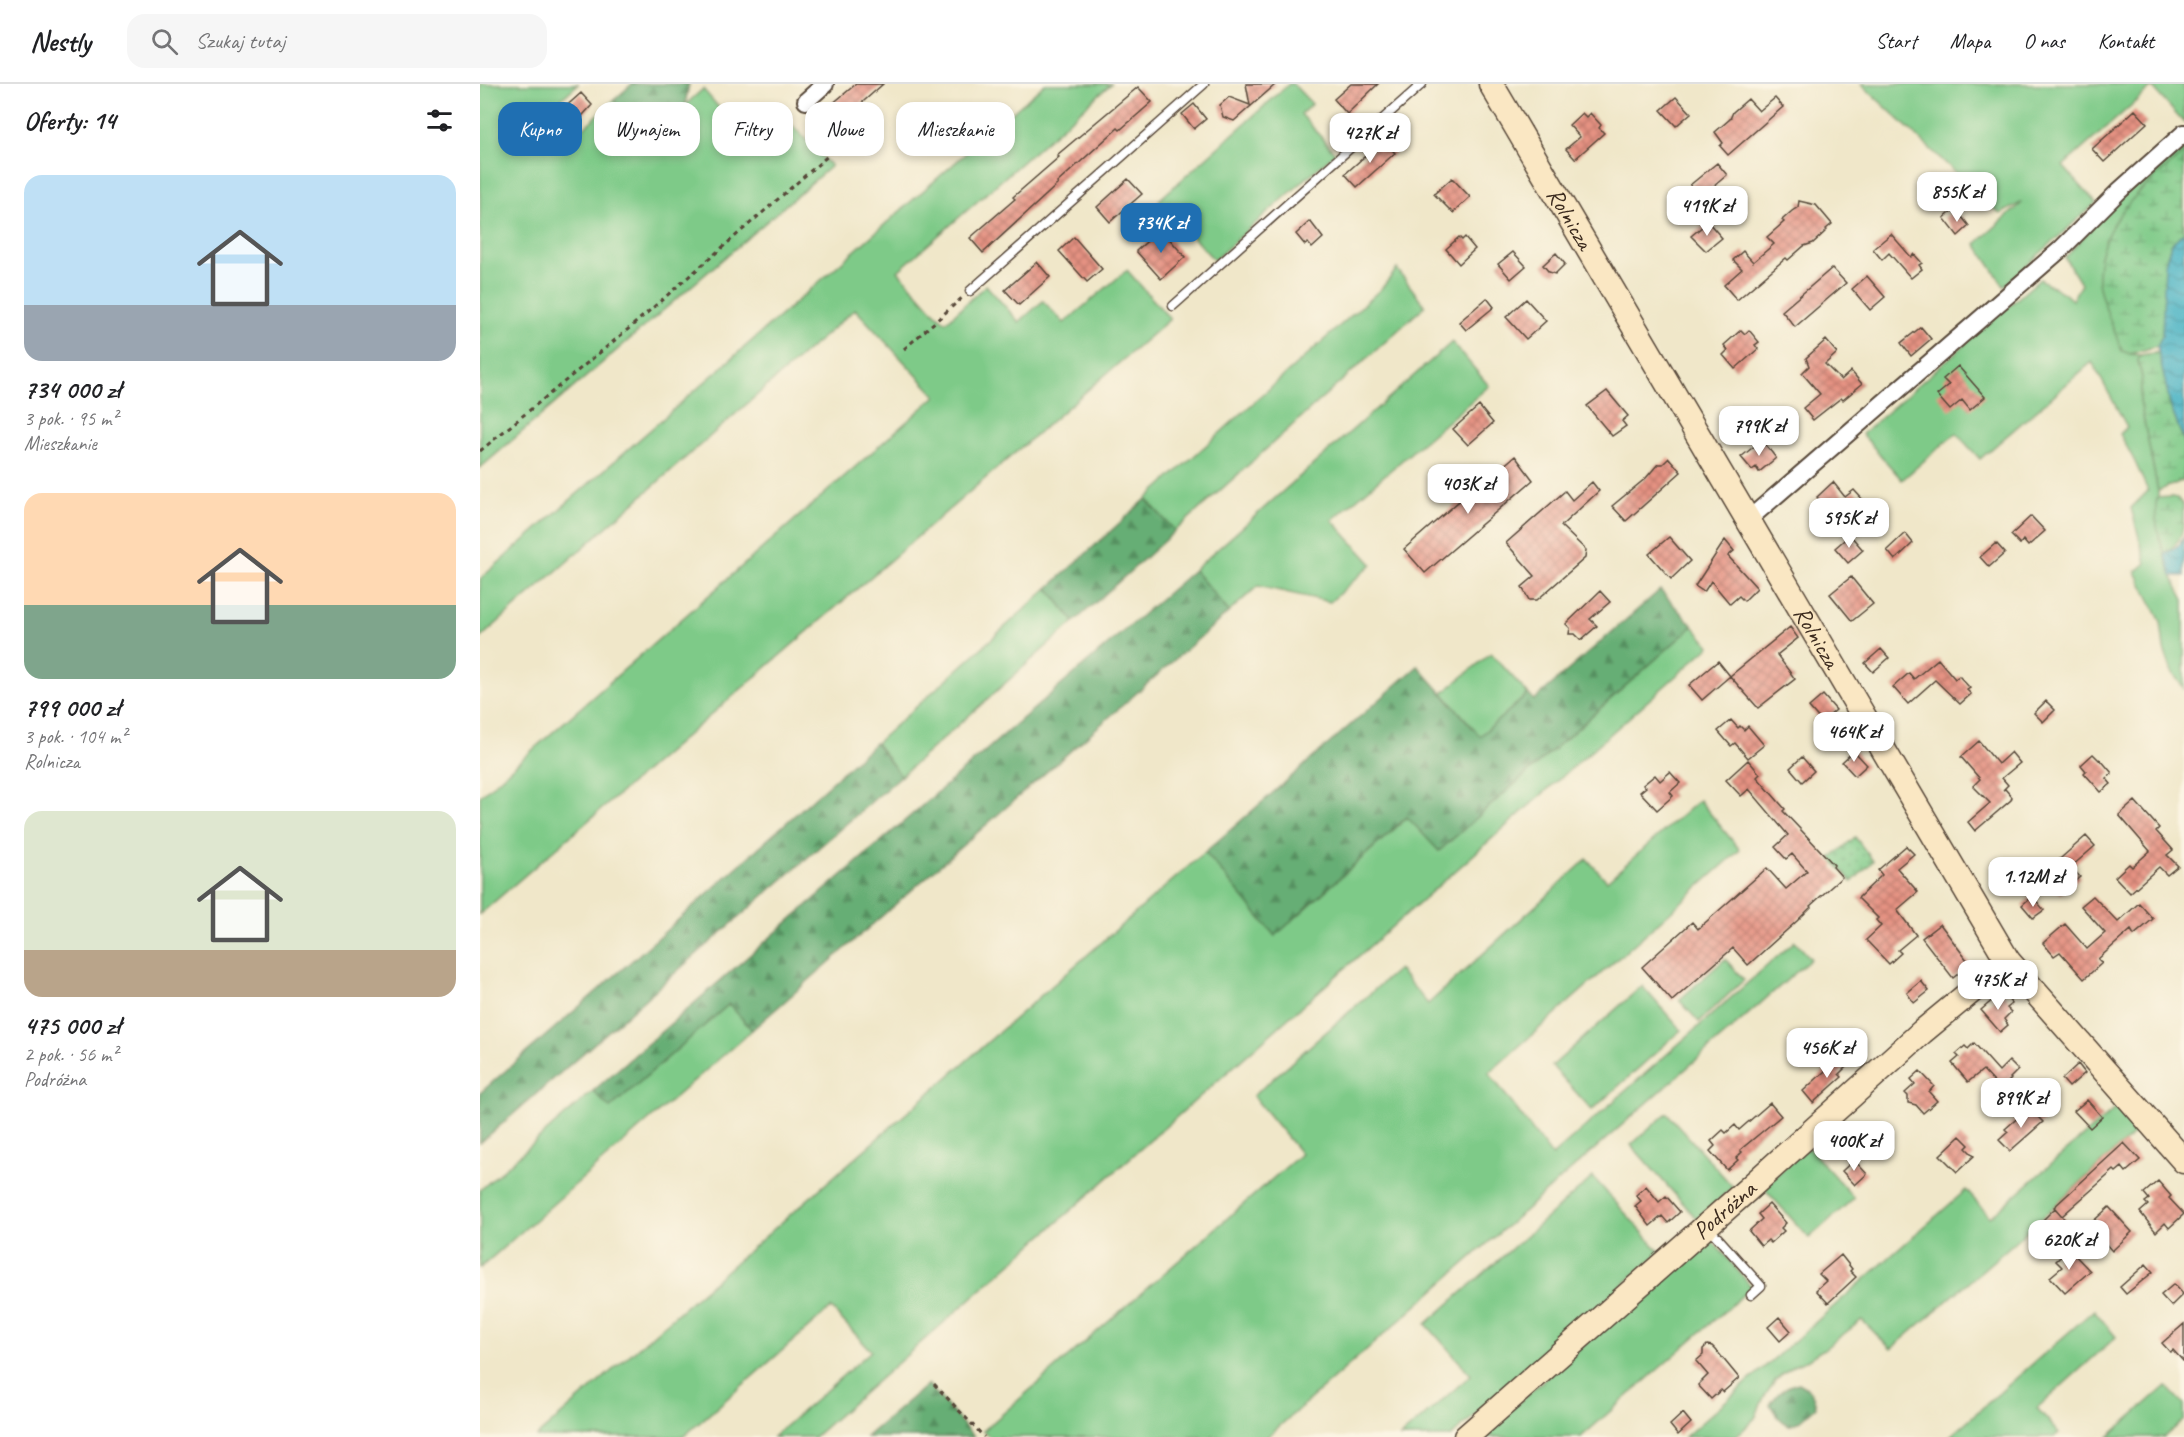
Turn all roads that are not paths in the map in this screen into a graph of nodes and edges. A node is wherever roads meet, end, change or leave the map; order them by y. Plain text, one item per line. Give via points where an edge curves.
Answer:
1 (825, 84) edge
2 (1204, 84) edge
3 (1422, 84) edge
4 (1491, 84) edge
5 (806, 101) dead end
6 (2184, 134) edge
7 (970, 291) road end
8 (1173, 306) dead end
9 (1749, 519) junction
10 (2008, 961) junction
11 (2184, 1161) edge
12 (1707, 1225) junction
13 (1751, 1295) dead end
14 (1466, 1437) edge

1 - 5 street
2 - 7 lane
3 - 8 lane
4 - 9 street, Rolnicza
6 - 9 street via 2119,190 2061,249
9 - 10 street, Rolnicza
10 - 11 street, Rolnicza
10 - 12 street, Podróżna via 1922,1032
12 - 13 lane via 1761,1286
12 - 14 street, Podróżna

